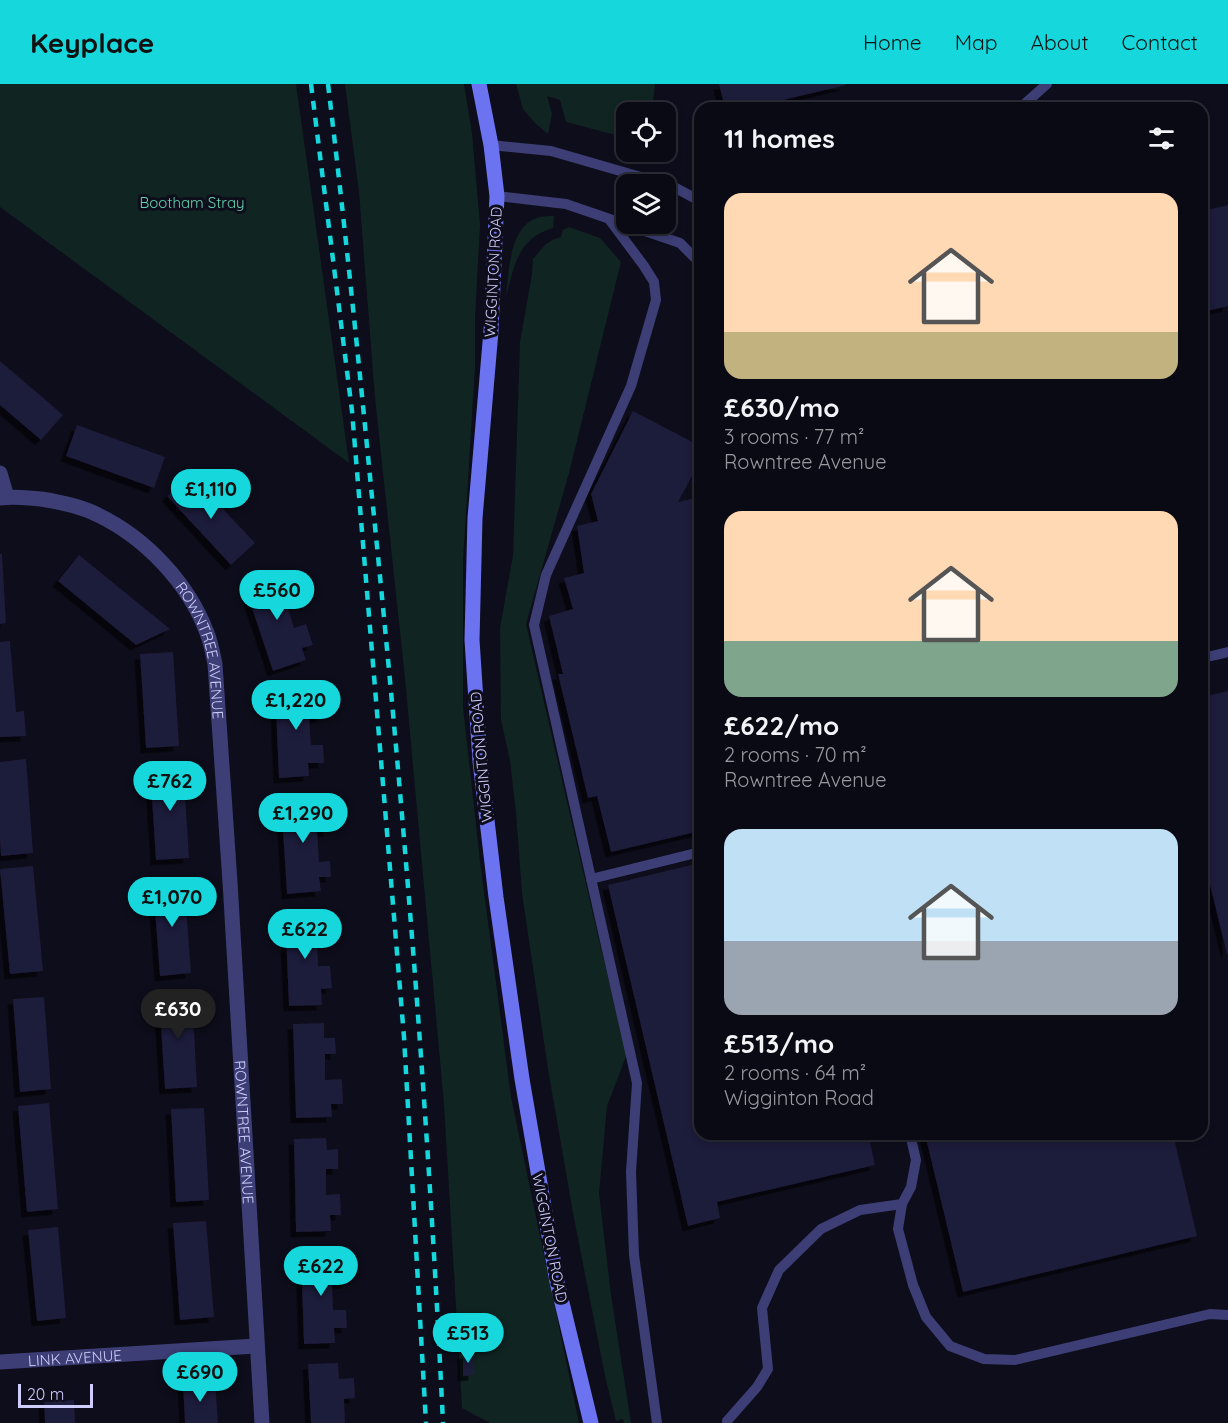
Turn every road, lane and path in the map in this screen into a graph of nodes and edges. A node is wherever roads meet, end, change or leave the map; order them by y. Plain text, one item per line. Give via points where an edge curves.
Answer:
1 (479, 84) edge
2 (1047, 84) edge
3 (1027, 102) edge
4 (491, 145) junction
5 (497, 196) junction
6 (694, 198) edge
7 (609, 219) junction
8 (694, 257) edge
9 (0, 473) edge
10 (3, 497) edge
11 (1228, 652) edge
12 (1208, 657) edge
13 (694, 853) edge
14 (591, 879) junction
15 (911, 1140) edge
16 (902, 1204) junction
17 (1228, 1315) edge
18 (256, 1346) junction
19 (0, 1362) edge
20 (727, 1421) dead end
21 (262, 1423) edge
22 (591, 1423) edge
23 (657, 1423) edge

1 - 4 main road, WIGGINTON ROAD
2 - 3 lane
4 - 5 main road, WIGGINTON ROAD
4 - 6 lane via 551,151 672,186
5 - 7 lane via 566,204
5 - 22 main road, WIGGINTON ROAD via 491,331 475,518 472,640 480,761 522,1079 557,1282
7 - 8 lane via 680,243
7 - 14 lane via 654,282 656,300 631,386 546,575 534,625
9 - 10 street, ROWNTREE AVENUE
10 - 18 street, ROWNTREE AVENUE via 76,507 123,529 162,562 181,585 208,634 215,664 229,859
11 - 12 lane
13 - 14 lane
14 - 23 lane via 637,1083 631,1172 634,1256
15 - 16 lane via 916,1161 911,1187
16 - 17 lane via 898,1229 926,1317 950,1346 984,1359 1015,1360 1210,1314
16 - 20 lane via 860,1210 821,1229 779,1270 762,1308 768,1369 757,1388
18 - 19 street, LINK AVENUE
18 - 21 street, ROWNTREE AVENUE

